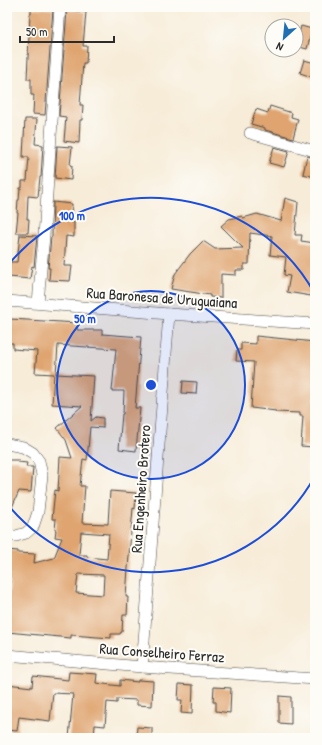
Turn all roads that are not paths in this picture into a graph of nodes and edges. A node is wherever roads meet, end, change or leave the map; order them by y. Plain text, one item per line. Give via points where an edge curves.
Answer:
1 (60, 7) edge
2 (250, 133) dead end
3 (315, 151) edge
4 (7, 301) edge
5 (38, 303) junction
6 (169, 314) junction
7 (315, 324) edge
8 (7, 444) edge
9 (7, 536) edge
10 (7, 655) edge
11 (142, 667) junction
12 (315, 680) edge

1 - 5 street
2 - 3 street
4 - 5 street, Rua Baronesa de Uruguaiana
5 - 6 street, Rua Baronesa de Uruguaiana
6 - 7 street, Rua Baronesa de Uruguaiana
6 - 11 street, Rua Engenheiro Brotero
8 - 9 street via 23,447 33,453 39,461 42,475 38,512 33,527 26,533
10 - 11 street, Rua Conselheiro Ferraz
11 - 12 street, Rua Conselheiro Ferraz

